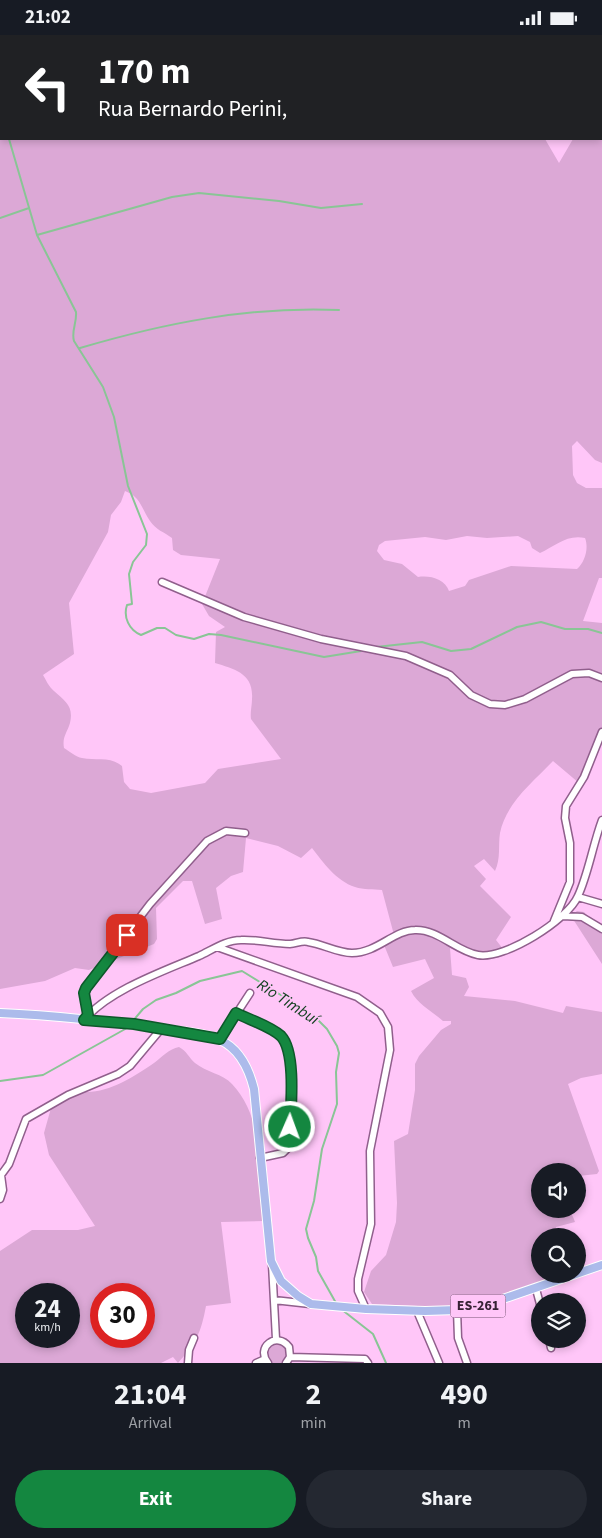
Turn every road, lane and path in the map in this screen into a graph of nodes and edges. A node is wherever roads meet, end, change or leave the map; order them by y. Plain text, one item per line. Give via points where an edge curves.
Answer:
1 (162, 582) dead end
2 (602, 678) edge
3 (602, 732) edge
4 (602, 821) edge
5 (245, 833) dead end
6 (578, 897) junction
7 (602, 904) edge
8 (563, 916) junction
9 (554, 922) junction
10 (602, 929) edge
11 (217, 947) junction
12 (250, 993) dead end
13 (0, 1013) edge
14 (236, 1013) junction
15 (86, 1018) junction
16 (161, 1029) junction
17 (220, 1039) junction
18 (260, 1158) junction
19 (0, 1199) edge
20 (272, 1261) junction
21 (602, 1265) edge
22 (536, 1289) junction
23 (537, 1293) edge
24 (274, 1300) junction
25 (311, 1304) junction
26 (366, 1309) junction
27 (457, 1310) junction
28 (417, 1311) junction
29 (194, 1339) dead end
30 (276, 1339) junction
31 (288, 1360) edge
32 (266, 1361) edge
33 (188, 1363) edge
34 (256, 1363) edge
35 (368, 1363) edge
36 (439, 1363) edge
37 (467, 1363) edge

1 - 2 street via 244,617 321,639 388,651 416,660 450,675 471,695 490,703 505,705 525,699 572,674 589,673
3 - 9 street via 584,777 566,807 570,881
4 - 6 street
5 - 15 street via 226,831 214,836 174,876 86,988
6 - 7 street
6 - 8 street
8 - 9 street
8 - 10 street via 582,917
9 - 11 street via 518,946 486,956 472,954 429,932 417,930 354,953 307,941 290,944 239,940
11 - 15 street via 136,983
11 - 26 street via 357,997 380,1013 388,1027 390,1050 370,1151 371,1224 358,1279 358,1291
12 - 14 street
13 - 15 main road
14 - 17 street
14 - 18 street via 279,1035 289,1054 289,1147 283,1153
15 - 16 main road
16 - 17 main road
16 - 19 street via 130,1066 68,1095 23,1122 9,1164 2,1174
17 - 18 main road, ES-261 via 238,1055 251,1077
18 - 20 main road, ES-261
20 - 24 street
20 - 25 main road, ES-261 via 281,1281
21 - 22 main road, ES-261
22 - 23 street
22 - 27 main road, ES-261
24 - 25 street
24 - 30 street
25 - 26 main road, ES-261
26 - 28 main road, ES-261
27 - 28 main road, ES-261
27 - 37 street via 458,1338
28 - 36 street
29 - 33 street
30 - 31 street via 289,1347
30 - 32 street via 264,1349
31 - 35 street via 364,1359
32 - 34 street

